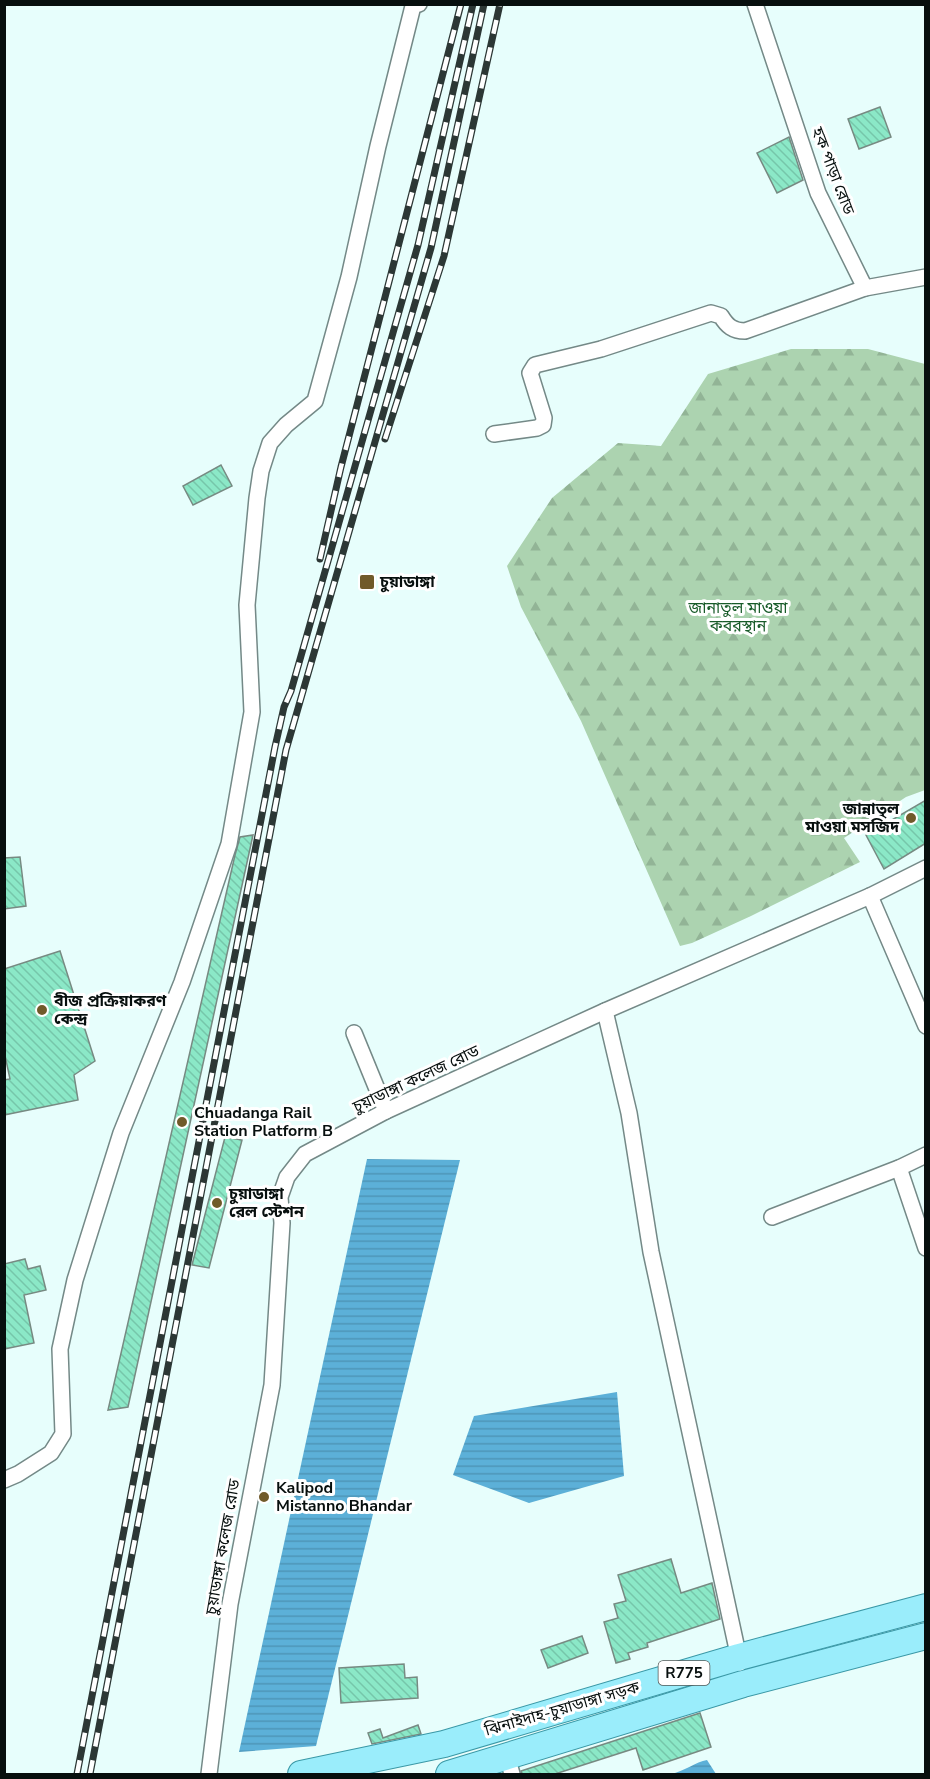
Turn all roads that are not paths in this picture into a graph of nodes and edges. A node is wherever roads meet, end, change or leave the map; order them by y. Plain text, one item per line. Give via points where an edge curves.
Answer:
1 (755, 4) edge
2 (415, 5) edge
3 (926, 277) edge
4 (866, 288) junction
5 (494, 434) dead end
6 (926, 868) edge
7 (870, 896) junction
8 (605, 1011) junction
9 (926, 1026) edge
10 (354, 1033) dead end
11 (386, 1111) junction
12 (926, 1155) edge
13 (899, 1168) junction
14 (772, 1217) dead end
15 (926, 1248) edge
16 (4, 1480) edge
17 (926, 1606) edge
18 (866, 1623) junction
19 (926, 1636) edge
20 (873, 1651) junction
21 (739, 1657) junction
22 (743, 1684) junction
23 (509, 1765) edge
24 (209, 1774) edge
25 (301, 1774) edge
26 (449, 1774) edge

1 - 4 street, হক পাড়া রোড via 818,193
2 - 16 street via 315,401 270,443 261,471 247,605 252,712 229,844 182,982 121,1133 75,1280 60,1349 63,1434 51,1453
3 - 4 street
4 - 5 street via 745,331 732,328 721,316 711,313 601,349 536,365 530,373 543,425
6 - 7 street, চুয়াডাঙ্গা কলেজ রোড
7 - 8 street, চুয়াডাঙ্গা কলেজ রোড
7 - 9 street
8 - 11 street, চুয়াডাঙ্গা কলেজ রোড
8 - 21 street via 629,1113 651,1252
10 - 11 street
11 - 24 street, চুয়াডাঙ্গা কলেজ রোড via 305,1154 287,1177 280,1197 282,1223 272,1385 230,1604
12 - 13 street
13 - 14 street
13 - 15 street
17 - 18 main road, ঝিনাইদাহ-চুয়াডাঙ্গা সড়ক / R775
18 - 20 main road
18 - 21 main road, ঝিনাইদাহ-চুয়াডাঙ্গা সড়ক / R775
19 - 20 main road, ঝিনাইদাহ-চুয়াডাঙ্গা সড়ক / R775
20 - 22 main road, ঝিনাইদাহ-চুয়াডাঙ্গা সড়ক / R775
21 - 22 street
21 - 25 main road, ঝিনাইদাহ-চুয়াডাঙ্গা সড়ক / R775 via 444,1744
22 - 23 main road, ঝিনাইদাহ-চুয়াডাঙ্গা সড়ক / R775
23 - 26 main road, ঝিনাইদাহ-চুয়াডাঙ্গা সড়ক / R775

